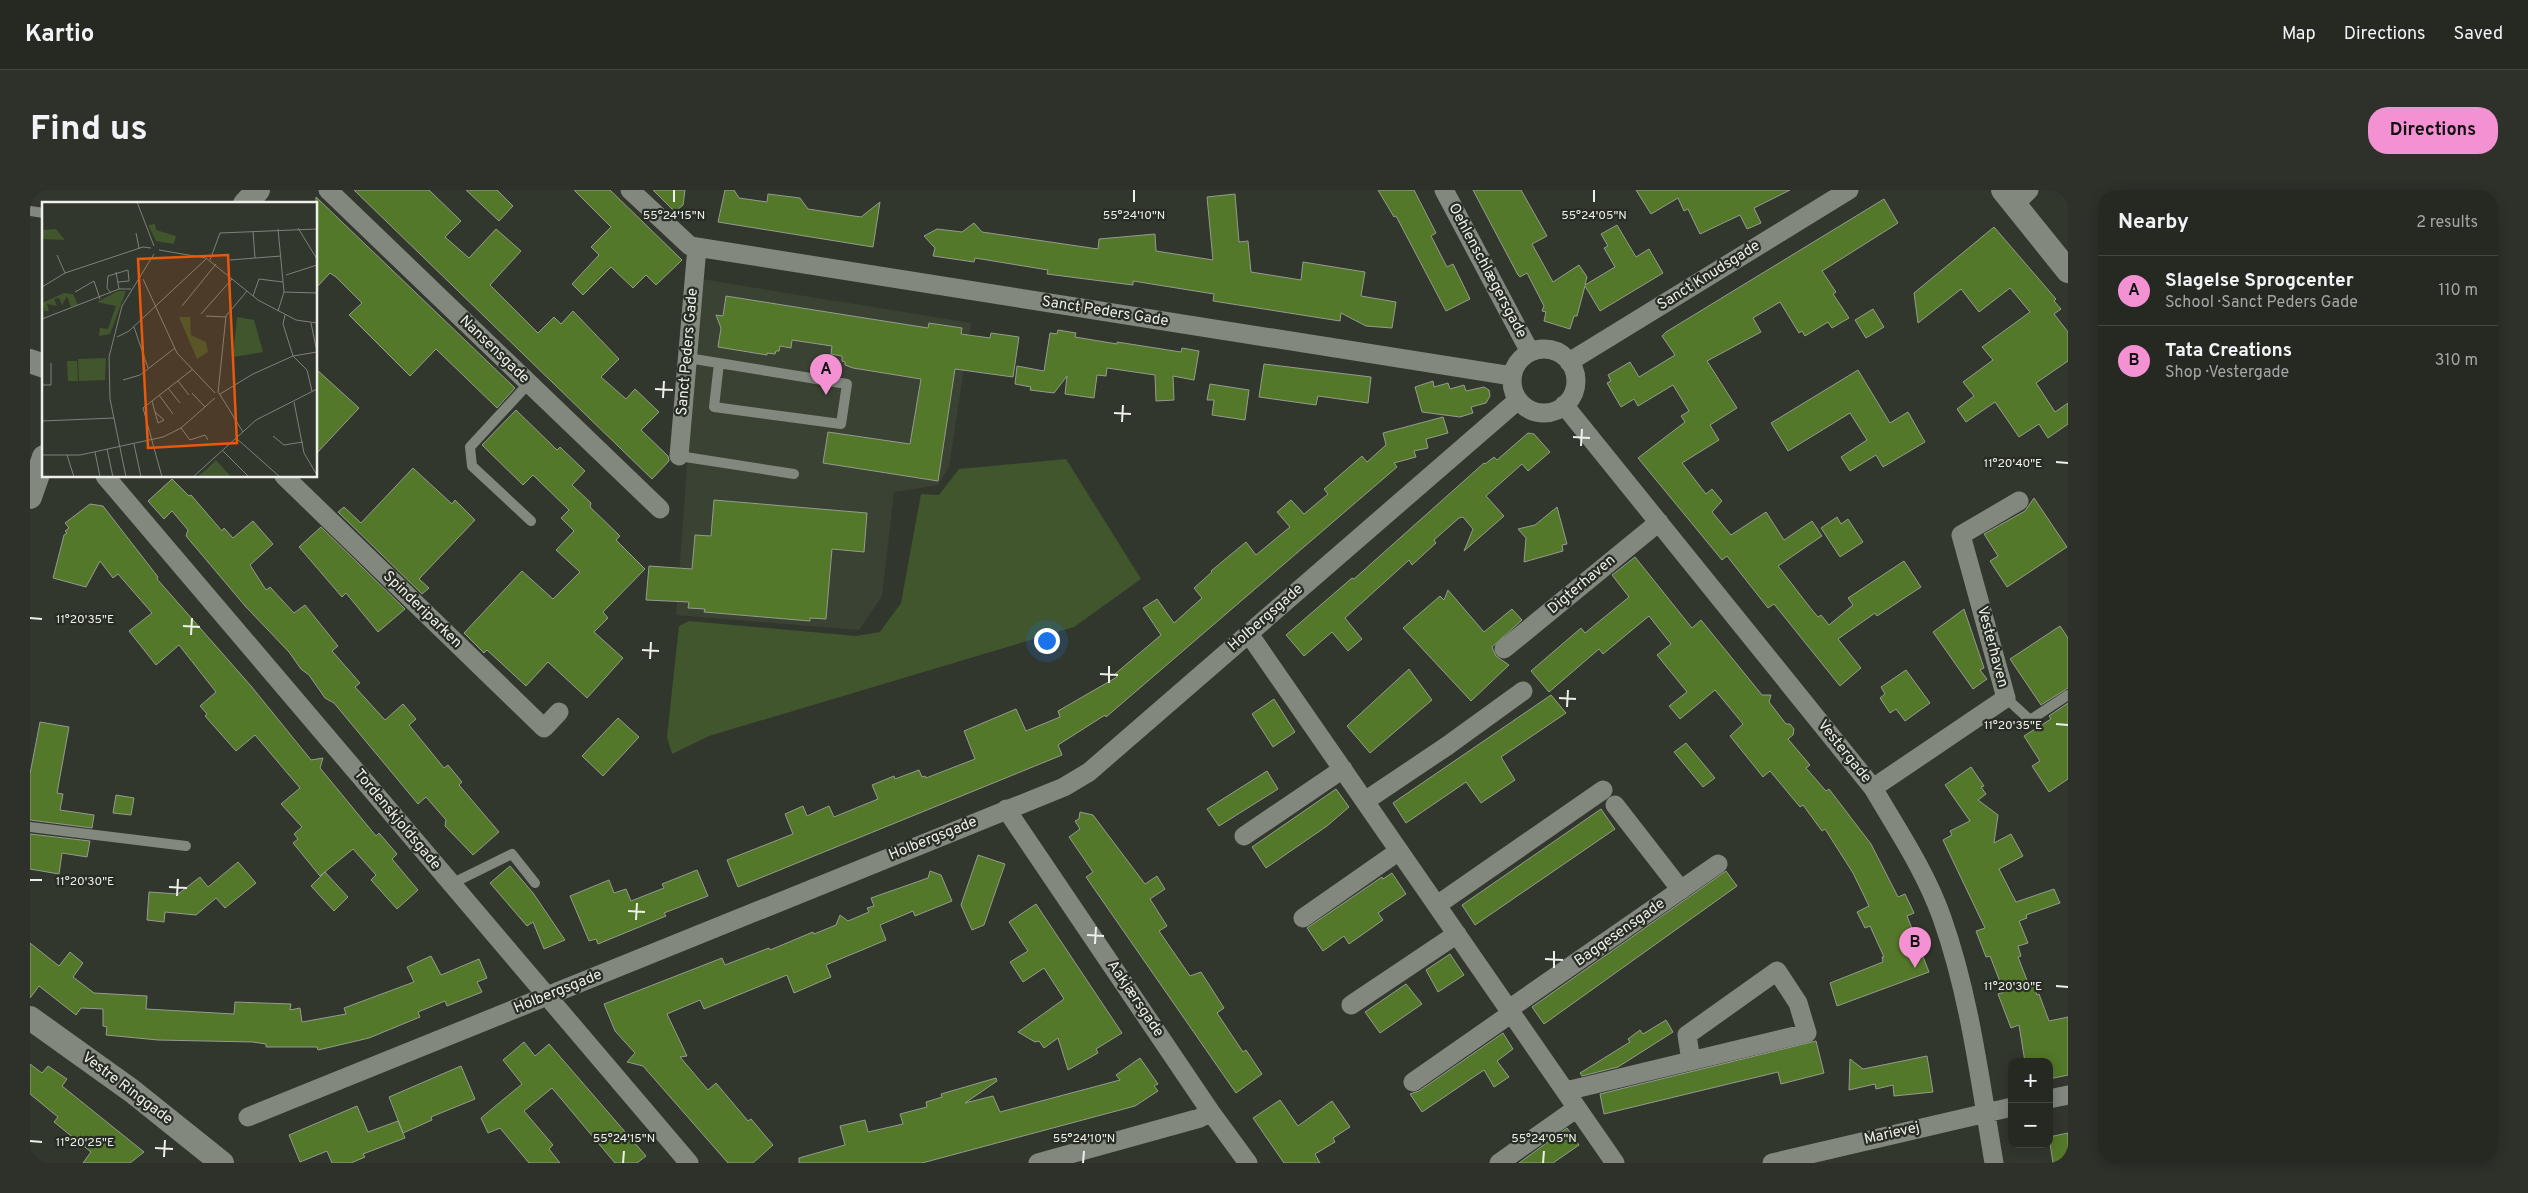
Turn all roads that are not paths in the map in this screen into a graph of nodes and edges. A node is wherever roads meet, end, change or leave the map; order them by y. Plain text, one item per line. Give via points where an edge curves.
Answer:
1 (258, 190) edge
2 (328, 190) edge
3 (630, 190) edge
4 (1444, 190) edge
5 (1849, 190) edge
6 (2016, 195) edge
7 (247, 202) edge
8 (698, 247) junction
9 (2068, 271) edge
10 (1530, 352) junction
11 (688, 358) junction
12 (30, 361) edge
13 (1569, 362) junction
14 (719, 363) junction
15 (42, 365) edge
16 (1512, 376) junction
17 (529, 383) junction
18 (1518, 400) junction
19 (1564, 406) junction
20 (679, 456) joint
21 (42, 463) edge
22 (794, 474) dead end
23 (107, 478) edge
24 (286, 478) edge
25 (30, 497) edge
26 (2019, 501) dead end
27 (660, 509) dead end
28 (531, 521) dead end
29 (1659, 522) junction
30 (1249, 634) junction
31 (1504, 649) dead end
32 (1523, 690) dead end
33 (2068, 696) edge
34 (2006, 698) junction
35 (559, 712) dead end
36 (1343, 769) junction
37 (1873, 788) junction
38 (1365, 801) junction
39 (1006, 809) junction
40 (30, 828) edge
41 (1244, 836) dead end
42 (186, 846) dead end
43 (1399, 851) junction
44 (1718, 864) dead end
45 (535, 883) dead end
46 (451, 884) junction
47 (1681, 890) junction
48 (1437, 905) junction
49 (1303, 918) dead end
50 (1457, 934) junction
51 (547, 996) junction
52 (1351, 1005) dead end
53 (1510, 1011) junction
54 (30, 1018) edge
55 (1691, 1061) junction
56 (1413, 1082) dead end
57 (1566, 1092) junction
58 (2068, 1095) edge
59 (2053, 1098) edge
60 (1577, 1108) junction
61 (2008, 1108) edge
62 (1210, 1110) junction
63 (1986, 1112) junction
64 (248, 1117) dead end
65 (222, 1163) edge
66 (689, 1163) edge
67 (1038, 1163) edge
68 (1248, 1163) edge
69 (1499, 1163) edge
70 (1615, 1163) edge
71 (1772, 1163) edge
72 (1994, 1163) edge

1 - 7 street
2 - 17 street, Nansensgade
3 - 8 street, Sanct Peders Gade via 690,246
4 - 10 street, Oehlenschlægersgade
5 - 13 street, Sanct Knudsgade
6 - 9 street
8 - 11 street, Sanct Peders Gade
8 - 16 street, Sanct Peders Gade
10 - 13 street via 1551,350
10 - 16 street via 1521,358
11 - 14 lane
11 - 20 street, Sanct Peders Gade
12 - 15 street
13 - 19 street via 1575,385
14 - 14 lane via 714,406 841,424 847,384
16 - 18 street
17 - 27 street, Nansensgade
17 - 28 lane via 470,447 472,466
18 - 19 street via 1540,412 1552,412
18 - 30 street, Holbergsgade
19 - 29 street, Vestergade
20 - 22 lane
21 - 25 street
23 - 46 street, Tordenskjoldsgade
24 - 35 street, Spinderiparken via 544,728
26 - 34 street, Vesterhaven via 1961,535
29 - 31 street, Digterhaven
29 - 37 street, Vestergade
30 - 36 street
30 - 39 street, Holbergsgade via 1089,772 1064,787
32 - 38 street
33 - 34 lane via 2030,720
34 - 37 street, Vesterhaven
36 - 38 street
36 - 41 street
37 - 63 street, Vestergade via 1913,855 1942,916 1965,991
38 - 43 street
39 - 51 street, Holbergsgade
39 - 62 street, Aakjærsgade
40 - 42 lane
43 - 48 street
43 - 49 street
44 - 47 street, Baggesensgade
45 - 46 lane via 512,854
46 - 51 street, Tordenskjoldsgade
47 - 48 street, Baggesensgade via 1609,798
47 - 53 street, Baggesensgade
48 - 50 street
50 - 52 street
50 - 53 street
51 - 64 street, Holbergsgade
51 - 66 street, Tordenskjoldsgade
53 - 56 street, Baggesensgade
53 - 57 street
54 - 65 street, Vestre Ringgade via 132,1091
55 - 55 street via 1807,1033 1798,1003 1776,971 1688,1035
55 - 57 street
57 - 60 street
58 - 59 street
60 - 69 street
60 - 70 street
61 - 63 street, Marievej
62 - 67 street via 1200,1118
62 - 68 street, Aakjærsgade
63 - 71 street, Marievej
63 - 72 street, Vestergade

